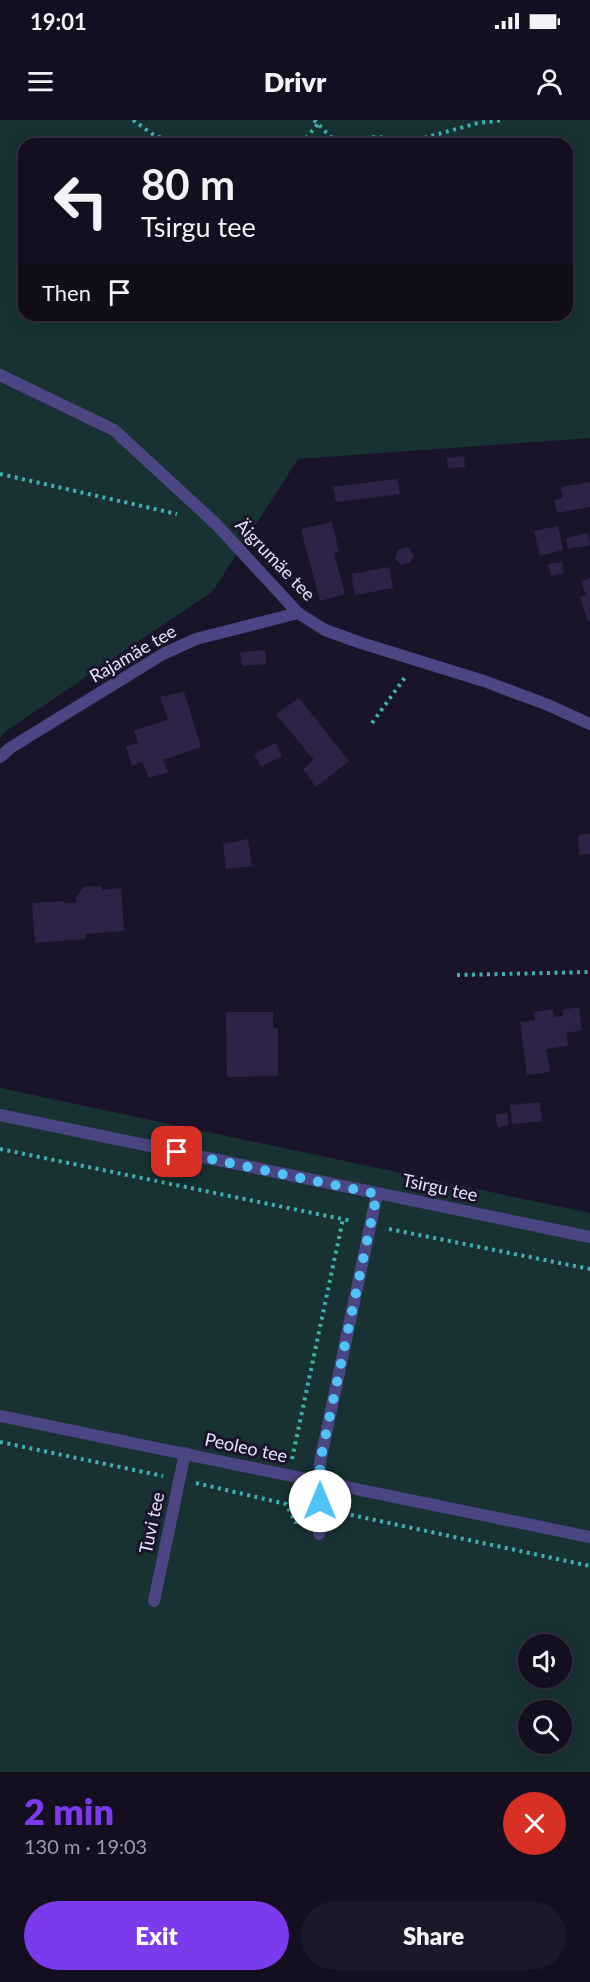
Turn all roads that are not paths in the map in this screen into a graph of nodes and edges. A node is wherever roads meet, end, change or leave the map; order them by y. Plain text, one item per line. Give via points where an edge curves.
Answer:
1 (0, 375) edge
2 (298, 613) junction
3 (590, 724) edge
4 (0, 757) edge
5 (0, 1115) edge
6 (377, 1194) junction
7 (590, 1238) edge
8 (0, 1416) edge
9 (185, 1453) junction
10 (319, 1482) junction
11 (320, 1534) dead end
12 (590, 1537) edge
13 (154, 1601) dead end

1 - 2 street, Äigrumäe tee via 114,430 216,525
2 - 3 street, Äigrumäe tee via 325,630 484,681
2 - 4 street, Rajamäe tee via 196,639 163,654
5 - 6 street, Tsirgu tee
6 - 7 street, Tsirgu tee
6 - 10 street
8 - 9 street, Peoleo tee
9 - 10 street, Peoleo tee
9 - 13 street, Tuvi tee
10 - 11 street
10 - 12 street, Peoleo tee

